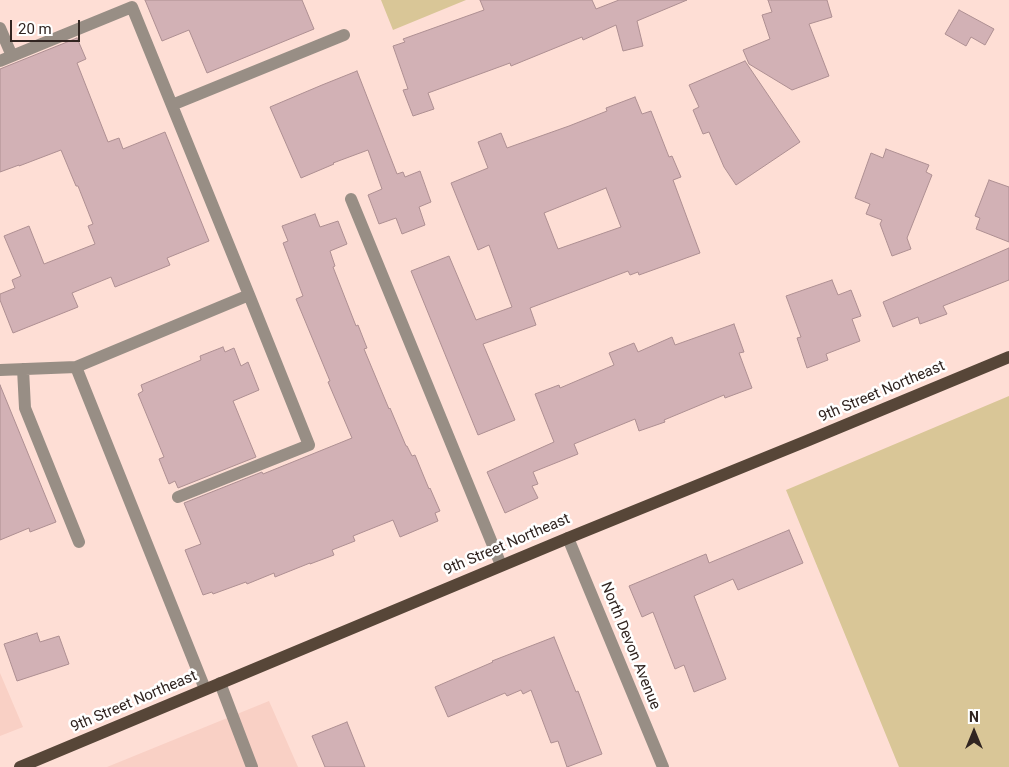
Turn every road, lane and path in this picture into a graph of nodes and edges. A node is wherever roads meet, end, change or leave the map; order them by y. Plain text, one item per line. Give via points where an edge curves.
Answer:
1 (0, 28) edge
2 (344, 36) dead end
3 (6, 59) edge
4 (172, 105) junction
5 (351, 199) dead end
6 (249, 295) junction
7 (1009, 357) edge
8 (76, 367) junction
9 (0, 370) edge
10 (23, 370) junction
11 (178, 497) dead end
12 (568, 538) junction
13 (79, 542) dead end
14 (502, 565) junction
15 (220, 683) junction
16 (204, 689) junction
17 (20, 767) edge
18 (252, 767) edge
19 (663, 767) edge

1 - 3 street
2 - 4 street
3 - 4 street via 132,7
4 - 6 street
5 - 14 street
6 - 8 street
6 - 11 street via 309,445
7 - 12 main road, 9th Street Northeast
8 - 10 street
8 - 16 street
9 - 10 street
10 - 13 street via 25,408
12 - 14 main road, 9th Street Northeast
12 - 19 street, North Devon Avenue
14 - 15 main road, 9th Street Northeast
15 - 16 main road, 9th Street Northeast
15 - 18 street
16 - 17 main road, 9th Street Northeast

